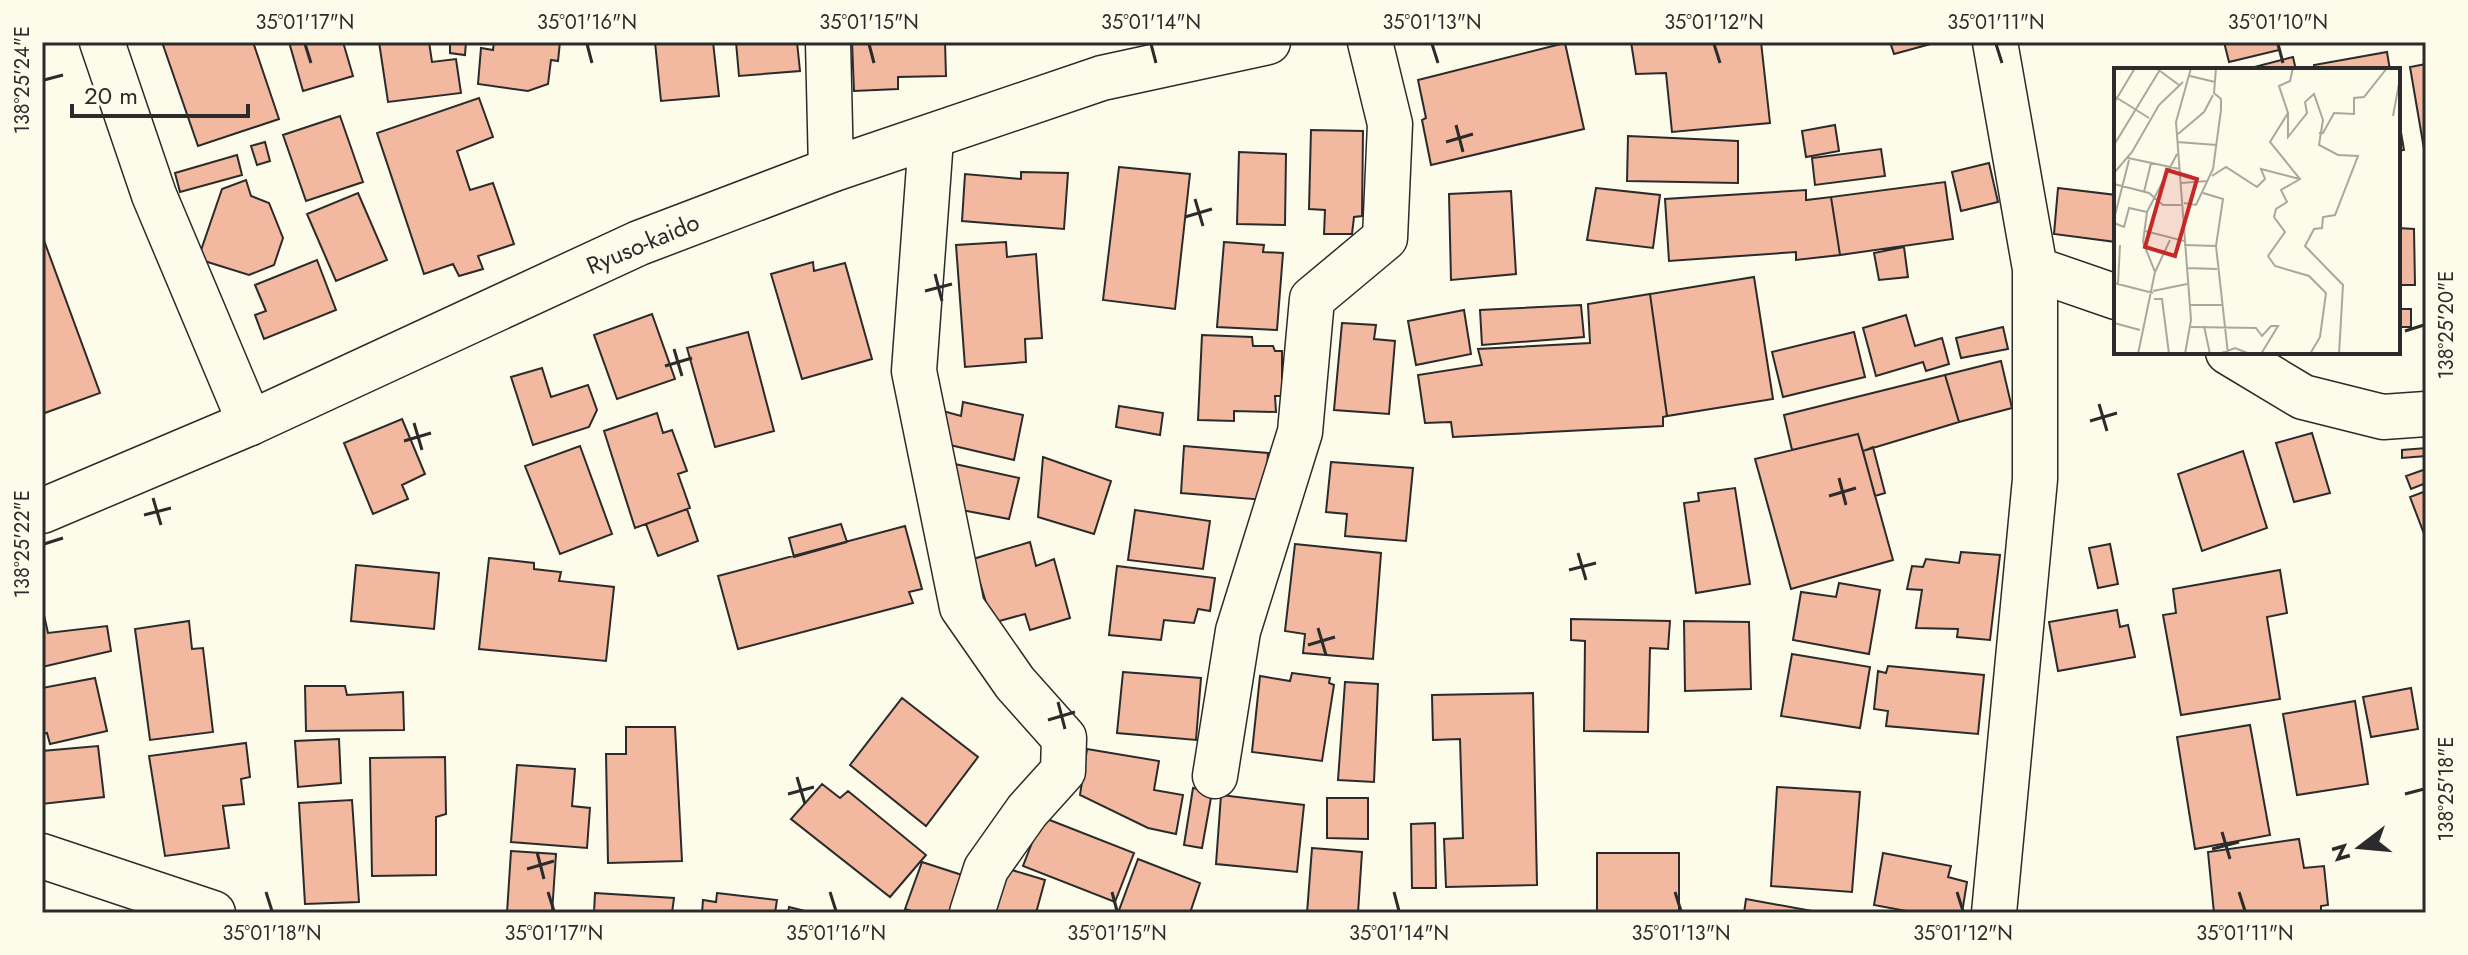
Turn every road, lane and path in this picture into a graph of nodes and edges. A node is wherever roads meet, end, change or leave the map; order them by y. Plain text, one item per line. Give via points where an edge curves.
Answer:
1 (102, 42) edge
2 (828, 42) edge
3 (1268, 42) edge
4 (1370, 42) edge
5 (1995, 42) edge
6 (931, 139) junction
7 (831, 170) junction
8 (2035, 269) junction
9 (2114, 296) edge
10 (2231, 354) edge
11 (2426, 414) edge
12 (250, 423) junction
13 (42, 511) edge
14 (1215, 776) dead end
15 (42, 856) edge
16 (213, 913) edge
17 (972, 913) edge
18 (1994, 913) edge

1 - 12 street via 154,195
2 - 7 street
3 - 6 street, Ryuso-kaido via 1102,78
4 - 14 street via 1390,124 1385,238 1312,299 1300,432 1238,631
5 - 8 street
6 - 7 street, Ryuso-kaido
6 - 17 street via 914,371 962,607 1015,683 1064,738 1063,771 986,869
7 - 12 street, Ryuso-kaido via 639,243
8 - 9 street
8 - 18 street via 2035,479
10 - 11 street via 2303,397 2383,417
12 - 13 street, Ryuso-kaido
15 - 16 street

